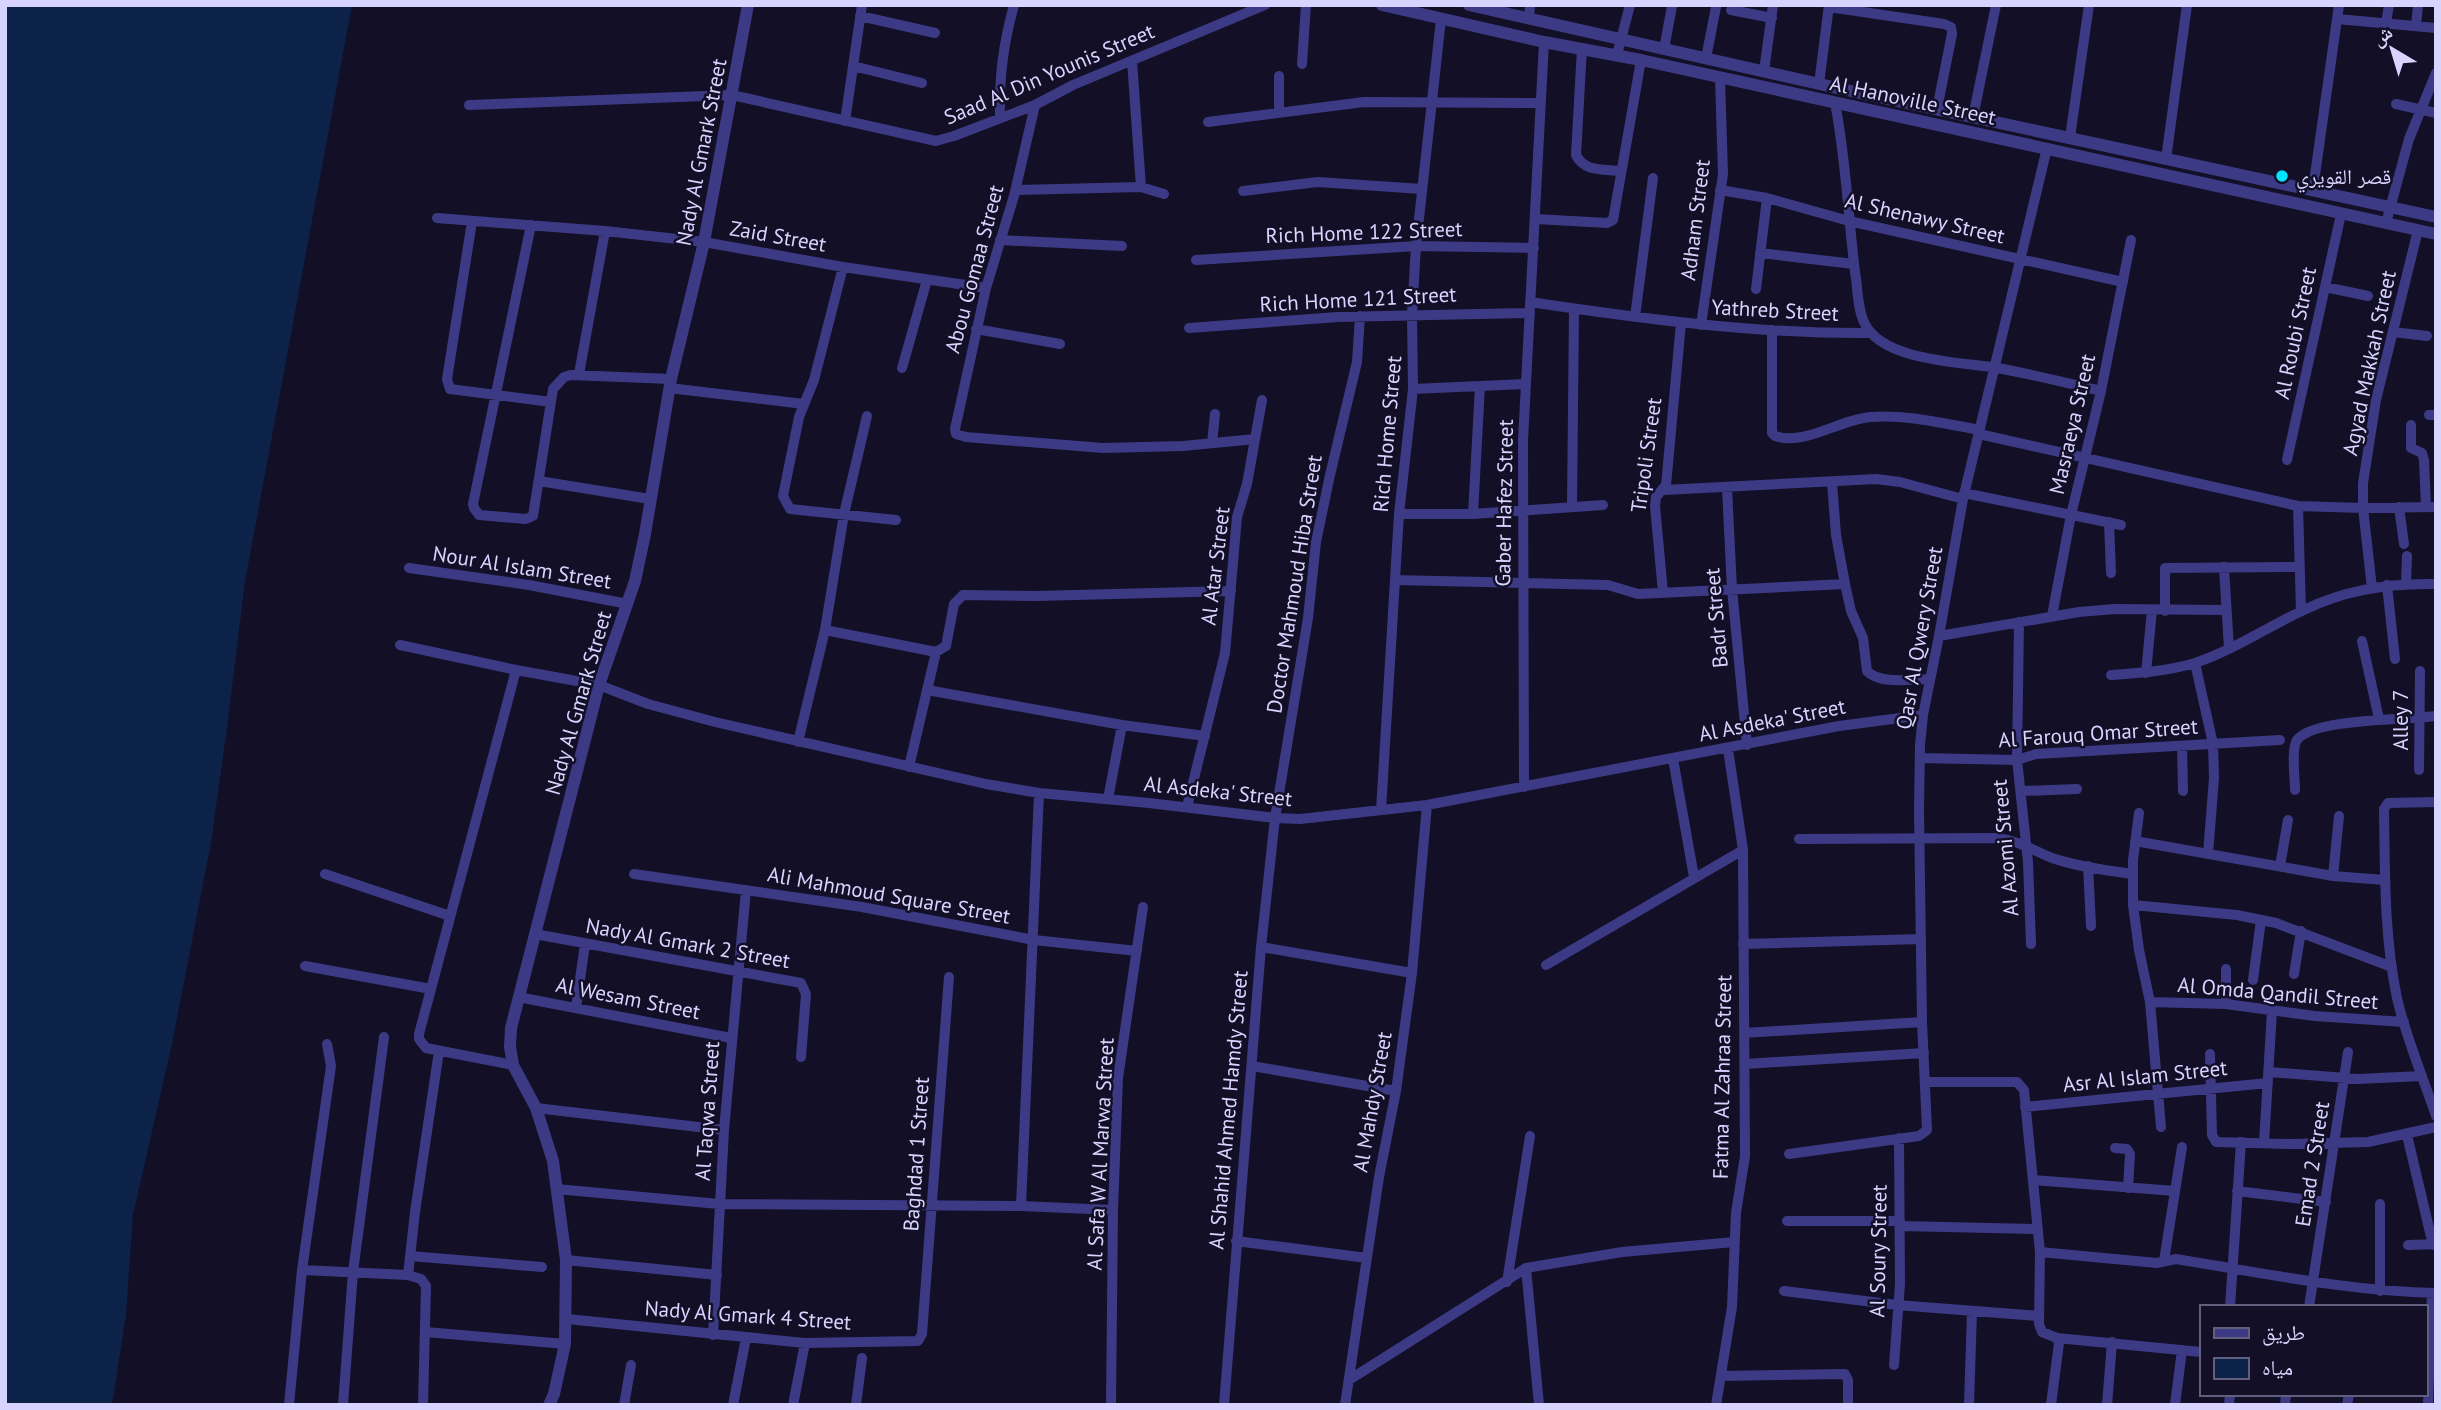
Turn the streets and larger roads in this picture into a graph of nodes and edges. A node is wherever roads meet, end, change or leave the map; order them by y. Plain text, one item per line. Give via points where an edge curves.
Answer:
1 (748, 5) edge
2 (1014, 5) edge
3 (1265, 5) edge
4 (1306, 5) edge
5 (1382, 5) edge
6 (1469, 5) edge
7 (1630, 5) edge
8 (1773, 5) edge
9 (1996, 5) edge
10 (2090, 5) edge
11 (2187, 5) edge
12 (2339, 5) edge
13 (2389, 5) edge
14 (2418, 5) edge
15 (1672, 6) edge
16 (1829, 6) edge
17 (1716, 7) dead end
18 (1731, 10) dead end
19 (861, 11) edge
20 (1529, 12) edge
21 (1772, 18) junction
22 (1441, 19) junction
23 (2337, 19) junction
24 (2386, 23) junction
25 (2416, 26) junction
26 (2436, 27) edge
27 (935, 33) dead end
28 (1620, 39) junction
29 (1544, 42) junction
30 (1581, 48) junction
31 (1664, 49) junction
32 (1617, 55) junction
33 (1706, 58) junction
34 (1642, 60) junction
35 (1132, 61) junction
36 (1302, 64) dead end
37 (853, 66) junction
38 (1764, 71) junction
39 (2436, 73) edge
40 (1279, 76) dead end
41 (1720, 78) junction
42 (922, 83) dead end
43 (1819, 84) junction
44 (732, 95) junction
45 (1433, 101) junction
46 (1540, 103) junction
47 (1835, 103) junction
48 (469, 104) dead end
49 (1035, 104) junction
50 (2396, 104) dead end
51 (1937, 109) junction
52 (2421, 110) junction
53 (1279, 113) junction
54 (2436, 113) edge
55 (1973, 117) junction
56 (1000, 118) junction
57 (845, 121) junction
58 (1208, 122) dead end
59 (2070, 137) junction
60 (2048, 148) junction
61 (2166, 159) junction
62 (1620, 171) junction
63 (1653, 178) dead end
64 (1141, 187) junction
65 (1422, 189) junction
66 (2313, 189) junction
67 (1016, 190) junction
68 (1720, 190) junction
69 (1243, 191) dead end
70 (1164, 194) dead end
71 (1767, 198) junction
72 (2390, 206) junction
73 (2341, 214) junction
74 (2436, 217) edge
75 (436, 218) dead end
76 (1536, 219) junction
77 (1849, 221) junction
78 (2386, 223) junction
79 (531, 225) junction
80 (471, 228) dead end
81 (2418, 230) junction
82 (605, 231) junction
83 (2436, 234) edge
84 (1000, 240) junction
85 (2131, 240) dead end
86 (704, 242) junction
87 (1122, 246) dead end
88 (1416, 246) junction
89 (1534, 248) junction
90 (1760, 253) junction
91 (1196, 260) dead end
92 (2022, 260) junction
93 (1854, 264) junction
94 (843, 267) junction
95 (927, 280) junction
96 (2123, 282) junction
97 (2325, 287) junction
98 (986, 288) junction
99 (1756, 289) dead end
100 (2368, 296) dead end
101 (1530, 308) junction
102 (1574, 309) junction
103 (1412, 314) junction
104 (1360, 316) junction
105 (1635, 317) junction
106 (1681, 323) junction
107 (1701, 325) junction
108 (1189, 328) dead end
109 (976, 329) junction
110 (1772, 330) junction
111 (2393, 332) junction
112 (1871, 333) junction
113 (2427, 336) dead end
114 (1060, 344) dead end
115 (902, 368) dead end
116 (1996, 368) junction
117 (579, 374) junction
118 (670, 384) junction
119 (1525, 384) junction
120 (1480, 386) junction
121 (1413, 389) junction
122 (2101, 391) junction
123 (497, 395) junction
124 (1262, 400) dead end
125 (551, 402) junction
126 (804, 404) junction
127 (1215, 414) dead end
128 (867, 416) dead end
129 (2411, 425) dead end
130 (1980, 432) junction
131 (1255, 439) junction
132 (1213, 443) junction
133 (2086, 458) junction
134 (2287, 460) dead end
135 (539, 481) junction
136 (1832, 482) junction
137 (1727, 488) junction
138 (1664, 490) junction
139 (1963, 496) junction
140 (650, 499) junction
141 (1603, 505) dead end
142 (2298, 506) junction
143 (2431, 506) edge
144 (1572, 507) junction
145 (2399, 507) junction
146 (2363, 508) junction
147 (1523, 511) junction
148 (844, 514) junction
149 (1399, 514) junction
150 (1473, 514) junction
151 (2071, 515) junction
152 (896, 520) dead end
153 (2109, 522) junction
154 (2121, 525) dead end
155 (2404, 544) dead end
156 (2407, 555) dead end
157 (2224, 567) junction
158 (2299, 567) junction
159 (409, 568) dead end
160 (2111, 573) dead end
161 (1395, 580) junction
162 (1523, 584) junction
163 (1845, 584) junction
164 (2406, 584) junction
165 (2436, 584) edge
166 (2387, 585) junction
167 (2372, 588) junction
168 (1732, 589) junction
169 (1231, 592) junction
170 (1663, 593) junction
171 (628, 604) junction
172 (2152, 610) junction
173 (2225, 610) junction
174 (2165, 611) junction
175 (2301, 611) junction
176 (2052, 616) junction
177 (2019, 622) junction
178 (825, 630) junction
179 (1939, 636) junction
180 (2362, 641) dead end
181 (400, 645) dead end
182 (2229, 649) junction
183 (936, 652) junction
184 (2395, 659) dead end
185 (2195, 663) junction
186 (516, 670) junction
187 (2420, 671) dead end
188 (2146, 673) junction
189 (2111, 675) dead end
190 (1929, 679) junction
191 (599, 685) junction
192 (927, 690) junction
193 (1923, 715) junction
194 (2436, 716) edge
195 (2419, 718) junction
196 (2379, 719) junction
197 (1122, 725) junction
198 (1205, 736) junction
199 (2280, 740) dead end
200 (798, 742) junction
201 (2213, 744) junction
202 (1747, 745) junction
203 (2182, 746) junction
204 (1728, 749) junction
205 (1920, 758) junction
206 (1673, 759) junction
207 (2017, 760) junction
208 (909, 767) junction
209 (2419, 770) dead end
210 (1524, 787) junction
211 (2077, 789) dead end
212 (2295, 790) dead end
213 (2022, 791) junction
214 (2183, 791) dead end
215 (1040, 793) junction
216 (1108, 799) junction
217 (2436, 802) edge
218 (1427, 805) junction
219 (1187, 807) junction
220 (1381, 810) junction
221 (2139, 813) dead end
222 (2339, 816) dead end
223 (1275, 818) junction
224 (2288, 820) dead end
225 (1798, 839) dead end
226 (1919, 839) junction
227 (2135, 841) junction
228 (2024, 844) junction
229 (1743, 850) junction
230 (2208, 854) junction
231 (2088, 866) junction
232 (2280, 866) junction
233 (325, 874) dead end
234 (634, 874) dead end
235 (2133, 874) junction
236 (2333, 876) junction
237 (1694, 877) junction
238 (2385, 880) junction
239 (746, 890) junction
240 (2133, 905) junction
241 (1143, 907) dead end
242 (450, 916) junction
243 (2261, 920) junction
244 (2091, 926) dead end
245 (2301, 931) junction
246 (536, 934) junction
247 (1921, 939) junction
248 (1034, 940) junction
249 (585, 944) junction
250 (1743, 944) junction
251 (2031, 944) dead end
252 (1261, 947) junction
253 (1137, 951) junction
254 (305, 965) dead end
255 (1546, 965) dead end
256 (2392, 967) junction
257 (2226, 970) dead end
258 (737, 971) junction
259 (1412, 973) junction
260 (2294, 974) dead end
261 (948, 977) dead end
262 (2253, 981) dead end
263 (431, 989) junction
264 (518, 997) junction
265 (2150, 1002) junction
266 (2226, 1004) junction
267 (576, 1008) junction
268 (2272, 1011) junction
269 (1922, 1022) junction
270 (2404, 1022) junction
271 (1744, 1033) junction
272 (384, 1037) dead end
273 (731, 1038) junction
274 (327, 1044) dead end
275 (439, 1051) junction
276 (2348, 1052) dead end
277 (1924, 1053) junction
278 (2210, 1054) dead end
279 (802, 1057) dead end
280 (1745, 1064) junction
281 (513, 1066) junction
282 (1252, 1066) junction
283 (2422, 1076) junction
284 (2344, 1077) junction
285 (2268, 1078) junction
286 (1926, 1082) junction
287 (2211, 1088) junction
288 (1396, 1091) junction
289 (2158, 1093) junction
290 (2025, 1107) junction
291 (536, 1108) junction
292 (2436, 1116) edge
293 (2161, 1127) dead end
294 (2436, 1127) edge
295 (724, 1130) junction
296 (2407, 1135) junction
297 (1530, 1136) dead end
298 (1899, 1138) junction
299 (2241, 1142) junction
300 (2264, 1143) junction
301 (2333, 1144) junction
302 (2182, 1147) dead end
303 (2115, 1148) dead end
304 (1789, 1154) dead end
305 (2033, 1180) junction
306 (2128, 1188) junction
307 (556, 1189) junction
308 (2175, 1191) junction
309 (2237, 1191) junction
310 (2326, 1202) junction
311 (719, 1204) junction
312 (2380, 1204) dead end
313 (1021, 1206) junction
314 (932, 1207) junction
315 (1113, 1210) junction
316 (1787, 1221) dead end
317 (1900, 1223) junction
318 (2038, 1229) junction
319 (1236, 1241) junction
320 (1734, 1242) junction
321 (2434, 1244) edge
322 (2408, 1245) dead end
323 (2040, 1252) junction
324 (410, 1256) junction
325 (1367, 1258) junction
326 (566, 1260) junction
327 (2164, 1261) junction
328 (542, 1268) dead end
329 (1526, 1268) junction
330 (2231, 1268) junction
331 (302, 1270) junction
332 (353, 1272) junction
333 (408, 1275) junction
334 (717, 1275) junction
335 (1507, 1282) junction
336 (2314, 1283) junction
337 (1784, 1291) dead end
338 (2380, 1291) junction
339 (2434, 1293) edge
340 (1897, 1305) junction
341 (2230, 1305) edge
342 (2309, 1305) edge
343 (1972, 1311) junction
344 (2039, 1316) junction
345 (567, 1319) junction
346 (426, 1332) junction
347 (922, 1334) joint
348 (713, 1335) junction
349 (746, 1338) junction
350 (2057, 1338) junction
351 (2112, 1342) junction
352 (805, 1343) junction
353 (565, 1344) junction
354 (2182, 1350) junction
355 (2200, 1352) edge
356 (2430, 1354) edge
357 (862, 1358) dead end
358 (631, 1365) dead end
359 (1894, 1365) dead end
360 (1721, 1376) junction
361 (1349, 1380) junction
362 (554, 1401) edge
363 (289, 1405) edge
364 (343, 1405) edge
365 (423, 1405) edge
366 (624, 1405) edge
367 (733, 1405) edge
368 (793, 1405) edge
369 (856, 1405) edge
370 (1111, 1405) edge
371 (1224, 1405) edge
372 (1345, 1405) edge
373 (1539, 1405) edge
374 (1716, 1405) edge
375 (1849, 1405) edge
376 (1969, 1405) edge
377 (2051, 1405) edge
378 (2107, 1405) edge
379 (2175, 1405) edge
380 (2428, 1405) edge

1 - 44 street, Nady Al Gmark Street
2 - 56 street via 999,78
3 - 35 street, Saad Al Din Younis Street
4 - 36 street
5 - 22 street, Al Hanoville Street
6 - 20 street, Al Hanoville Street
7 - 28 street
8 - 21 street
9 - 55 street
10 - 59 street
11 - 61 street
12 - 23 street
13 - 24 street
14 - 25 street
15 - 31 street
16 - 43 street
16 - 51 street via 1951,27
17 - 33 street
18 - 21 street
19 - 27 street
19 - 37 street
20 - 28 street, Al Hanoville Street
21 - 38 street
22 - 29 street, Al Hanoville Street
22 - 45 street, Rich Home Street
23 - 24 street
23 - 66 street
24 - 25 street
25 - 26 street
28 - 31 street, Al Hanoville Street
28 - 32 street
29 - 30 street, Al Hanoville Street
29 - 46 street, Gaber Hafez Street
30 - 32 street, Al Hanoville Street
30 - 62 street via 1576,155 1586,167
31 - 33 street, Al Hanoville Street
32 - 34 street, Al Hanoville Street
33 - 38 street, Al Hanoville Street
34 - 41 street, Al Hanoville Street
34 - 62 street
35 - 49 street, Saad Al Din Younis Street
35 - 64 street
37 - 42 street
37 - 57 street
38 - 43 street, Al Hanoville Street
39 - 52 street
40 - 53 street
41 - 47 street, Al Hanoville Street
41 - 68 street, Adham Street
43 - 51 street, Al Hanoville Street
44 - 48 street, Saad Al Din Younis Street
44 - 57 street, Saad Al Din Younis Street
44 - 86 street, Nady Al Gmark Street
45 - 46 street
45 - 53 street via 1364,102
45 - 65 street, Rich Home Street
46 - 76 street, Gaber Hafez Street
47 - 60 street, Al Hanoville Street
47 - 77 street
49 - 56 street, Saad Al Din Younis Street
49 - 67 street, Abou Gomaa Street
50 - 52 street
51 - 55 street, Al Hanoville Street
52 - 54 street
52 - 72 street
53 - 58 street
55 - 59 street, Al Hanoville Street
56 - 57 street, Saad Al Din Younis Street via 936,141
59 - 61 street, Al Hanoville Street
60 - 73 street, Al Hanoville Street
60 - 92 street, Qasr Al Qwery Street
61 - 66 street, Al Hanoville Street
62 - 76 street via 1610,222
63 - 105 street
64 - 67 street
64 - 70 street
65 - 69 street via 1318,182
65 - 88 street, Rich Home Street
66 - 72 street, Al Hanoville Street
67 - 84 street, Abou Gomaa Street
68 - 71 street, Al Shenawy Street
68 - 107 street, Adham Street
71 - 77 street, Al Shenawy Street
71 - 90 street
72 - 74 street, Al Hanoville Street
72 - 78 street
73 - 78 street, Al Hanoville Street
73 - 97 street, Al Roubi Street
75 - 79 street, Zaid Street
76 - 89 street, Gaber Hafez Street
77 - 92 street, Al Shenawy Street
77 - 93 street
78 - 81 street, Al Hanoville Street
79 - 82 street, Zaid Street
79 - 123 street
80 - 123 street via 447,384 450,389
81 - 83 street, Al Hanoville Street
81 - 111 street, Agyad Makkah Street
82 - 86 street, Zaid Street
82 - 117 street
84 - 87 street
84 - 98 street, Abou Gomaa Street
85 - 96 street, Masraeya Street
86 - 94 street, Zaid Street
86 - 118 street, Nady Al Gmark Street
88 - 89 street, Rich Home 122 Street
88 - 91 street, Rich Home 122 Street
88 - 103 street, Rich Home Street
89 - 101 street, Gaber Hafez Street
90 - 93 street
90 - 99 street
92 - 96 street, Al Shenawy Street
92 - 116 street, Qasr Al Qwery Street
93 - 112 street via 1861,312
94 - 95 street, Zaid Street
94 - 126 street
95 - 98 street, Zaid Street
95 - 115 street
96 - 122 street, Masraeya Street
97 - 100 street
97 - 134 street, Al Roubi Street
98 - 109 street, Abou Gomaa Street
101 - 102 street, Yathreb Street
101 - 103 street, Rich Home 121 Street
101 - 119 street, Gaber Hafez Street
102 - 105 street, Yathreb Street
102 - 144 street
103 - 104 street, Rich Home 121 Street
103 - 121 street, Rich Home Street
104 - 108 street, Rich Home 121 Street
104 - 223 street, Doctor Mahmoud Hiba Street via 1357,362 1319,529
105 - 106 street, Yathreb Street
106 - 107 street, Yathreb Street
106 - 138 street, Tripoli Street
107 - 110 street, Yathreb Street
109 - 114 street
109 - 132 street, Abou Gomaa Street via 956,434 1104,448
110 - 112 street, Yathreb Street
110 - 130 street via 1770,401 1775,436 1804,436 1852,419 1873,417
111 - 113 street
111 - 146 street, Agyad Makkah Street via 2376,400
112 - 116 street via 1903,352
116 - 122 street
116 - 130 street, Qasr Al Qwery Street
117 - 118 street
117 - 125 street via 558,382
118 - 126 street
118 - 140 street, Nady Al Gmark Street
119 - 120 street
119 - 147 street, Gaber Hafez Street
120 - 121 street
120 - 150 street
121 - 149 street, Rich Home Street
122 - 133 street, Masraeya Street
123 - 125 street
123 - 135 street via 474,508 479,515 530,519
124 - 131 street, Al Atar Street
125 - 135 street
126 - 148 street via 784,501 790,509
127 - 132 street
128 - 148 street
129 - 143 street via 2411,448 2422,453
130 - 133 street
130 - 139 street, Qasr Al Qwery Street
131 - 132 street
131 - 169 street, Al Atar Street via 1237,517
133 - 142 street
133 - 151 street, Masraeya Street
135 - 140 street
136 - 137 street
136 - 139 street via 1876,479
136 - 163 street
137 - 138 street
137 - 168 street, Badr Street
138 - 170 street, Tripoli Street via 1654,506
139 - 151 street
139 - 179 street, Qasr Al Qwery Street
140 - 171 street, Nady Al Gmark Street
141 - 144 street
142 - 146 street
142 - 158 street
143 - 145 street
144 - 147 street
145 - 146 street
145 - 155 street
146 - 167 street, Agyad Makkah Street
147 - 150 street
147 - 162 street, Gaber Hafez Street
148 - 152 street
148 - 178 street
149 - 150 street
149 - 161 street, Rich Home Street
151 - 153 street
151 - 176 street, Masraeya Street
153 - 154 street
153 - 160 street
156 - 164 street
157 - 158 street
157 - 173 street
157 - 174 street via 2165,568
158 - 175 street
159 - 171 street, Nour Al Islam Street
161 - 162 street
161 - 220 street, Rich Home Street
162 - 170 street via 1608,585 1638,594
162 - 210 street, Gaber Hafez Street
163 - 168 street
163 - 190 street via 1871,675
164 - 165 street
164 - 166 street
166 - 167 street
166 - 184 street
167 - 175 street
168 - 170 street
168 - 202 street, Badr Street
169 - 183 street via 963,595 954,604 946,646
169 - 198 street, Al Atar Street via 1225,653
171 - 191 street, Nady Al Gmark Street
172 - 174 street
172 - 176 street
172 - 188 street
173 - 174 street
173 - 182 street
175 - 182 street
176 - 177 street
177 - 179 street
177 - 207 street, Al Azomi Street
178 - 183 street
178 - 200 street
179 - 190 street, Qasr Al Qwery Street
180 - 196 street
181 - 186 street, Al Asdeka' Street
182 - 185 street
183 - 192 street
185 - 188 street
185 - 201 street
186 - 191 street, Al Asdeka' Street
186 - 242 street
187 - 195 street, Alley 7
188 - 189 street
190 - 193 street, Qasr Al Qwery Street
191 - 200 street, Al Asdeka' Street via 648,704
191 - 246 street, Nady Al Gmark Street
192 - 197 street
192 - 208 street
193 - 202 street, Al Asdeka' Street
193 - 205 street, Qasr Al Qwery Street
194 - 195 street
195 - 196 street
195 - 209 street, Alley 7
196 - 212 street via 2317,730 2297,740
197 - 198 street
197 - 216 street
198 - 219 street, Al Atar Street
199 - 201 street, Al Farouq Omar Street
200 - 208 street, Al Asdeka' Street
201 - 203 street, Al Farouq Omar Street
201 - 230 street
202 - 204 street, Al Asdeka' Street
203 - 207 street, Al Farouq Omar Street via 2036,754
203 - 214 street
204 - 206 street, Al Asdeka' Street
204 - 229 street, Fatma Al Zahraa Street
205 - 207 street, Al Farouq Omar Street
205 - 226 street, Qasr Al Qwery Street
206 - 210 street, Al Asdeka' Street
206 - 237 street
207 - 213 street, Al Azomi Street
208 - 215 street, Al Asdeka' Street
210 - 218 street, Al Asdeka' Street
211 - 213 street
213 - 228 street, Al Azomi Street
215 - 216 street, Al Asdeka' Street
215 - 248 street
216 - 219 street, Al Asdeka' Street
217 - 238 street via 2384,805
218 - 220 street, Al Asdeka' Street
218 - 259 street, Al Mahdy Street
219 - 223 street, Al Asdeka' Street
220 - 223 street, Al Asdeka' Street
221 - 227 street
222 - 236 street
223 - 252 street, Al Shahid Ahmed Hamdy Street
224 - 232 street
225 - 226 street
226 - 228 street via 1996,838
226 - 247 street, Qasr Al Qwery Street
227 - 230 street
227 - 235 street
228 - 231 street via 2052,858
228 - 251 street, Al Azomi Street
229 - 237 street
229 - 250 street, Fatma Al Zahraa Street
230 - 232 street
231 - 235 street
231 - 244 street
232 - 236 street
233 - 242 street
234 - 239 street, Ali Mahmoud Square Street
235 - 240 street
236 - 238 street
237 - 255 street
238 - 256 street
239 - 248 street, Ali Mahmoud Square Street via 862,906
239 - 258 street, Al Taqwa Street
240 - 243 street
240 - 265 street
241 - 253 street, Al Safa W Al Marwa Street
242 - 263 street
243 - 245 street
243 - 262 street
245 - 256 street
245 - 260 street
246 - 249 street, Nady Al Gmark 2 Street
246 - 264 street, Nady Al Gmark Street
247 - 250 street
247 - 269 street, Qasr Al Qwery Street
248 - 253 street, Ali Mahmoud Square Street
248 - 313 street
249 - 258 street, Nady Al Gmark 2 Street
249 - 267 street
250 - 271 street, Fatma Al Zahraa Street
252 - 259 street
252 - 282 street, Al Shahid Ahmed Hamdy Street
253 - 315 street, Al Safa W Al Marwa Street via 1118,1078
254 - 263 street
256 - 270 street
257 - 266 street
258 - 273 street, Al Taqwa Street
258 - 279 street, Nady Al Gmark 2 Street via 795,980 805,988
259 - 288 street, Al Mahdy Street
261 - 314 street, Baghdad 1 Street
263 - 275 street via 419,1039 426,1048
264 - 267 street, Al Wesam Street
264 - 281 street, Nady Al Gmark Street via 510,1038
265 - 266 street, Al Omda Qandil Street
265 - 289 street
266 - 268 street, Al Omda Qandil Street
267 - 273 street, Al Wesam Street
268 - 270 street, Al Omda Qandil Street
268 - 285 street
269 - 271 street
269 - 277 street, Qasr Al Qwery Street
270 - 283 street
271 - 280 street, Fatma Al Zahraa Street
272 - 332 street
273 - 295 street, Al Taqwa Street
274 - 331 street via 331,1066
275 - 281 street
275 - 324 street
276 - 284 street, Emad 2 Street
277 - 280 street
277 - 286 street, Qasr Al Qwery Street
278 - 287 street
280 - 320 street, Fatma Al Zahraa Street via 1745,1156
281 - 291 street, Nady Al Gmark Street
282 - 288 street
282 - 319 street, Al Shahid Ahmed Hamdy Street
283 - 284 street, Asr Al Islam Street
283 - 292 street
284 - 285 street, Asr Al Islam Street
284 - 301 street, Emad 2 Street
285 - 287 street, Asr Al Islam Street
285 - 300 street
286 - 290 street via 2017,1082 2024,1090
286 - 298 street, Qasr Al Qwery Street via 1927,1130 1919,1136
287 - 289 street, Asr Al Islam Street
287 - 299 street via 2213,1139
288 - 325 street, Al Mahdy Street
289 - 290 street, Asr Al Islam Street
289 - 293 street
290 - 305 street
291 - 295 street
291 - 307 street, Nady Al Gmark Street
294 - 296 street
295 - 311 street, Al Taqwa Street
296 - 301 street
296 - 321 street
297 - 335 street
298 - 304 street, Qasr Al Qwery Street
298 - 317 street, Al Soury Street
299 - 300 street
299 - 309 street
300 - 301 street
301 - 310 street, Emad 2 Street
302 - 308 street
303 - 306 street via 2127,1149 2130,1154
305 - 306 street
305 - 318 street
306 - 308 street
307 - 311 street
307 - 326 street, Nady Al Gmark Street
308 - 327 street
309 - 310 street
309 - 330 street
310 - 336 street, Emad 2 Street
311 - 314 street
311 - 334 street, Al Taqwa Street
312 - 338 street
313 - 314 street
313 - 315 street
314 - 347 street, Baghdad 1 Street
315 - 370 street, Al Safa W Al Marwa Street
316 - 317 street
317 - 318 street
317 - 340 street, Al Soury Street
318 - 323 street
319 - 325 street
319 - 371 street, Al Shahid Ahmed Hamdy Street
320 - 329 street via 1622,1252
320 - 360 street, Fatma Al Zahraa Street via 1732,1307
321 - 322 street
323 - 327 street
323 - 344 street
324 - 328 street
324 - 333 street
325 - 361 street, Al Mahdy Street
326 - 334 street
326 - 345 street, Nady Al Gmark Street
327 - 330 street
329 - 335 street
329 - 373 street
330 - 336 street
330 - 341 street
331 - 332 street
331 - 363 street
332 - 333 street
332 - 364 street
333 - 346 street via 417,1276 426,1286
334 - 348 street, Al Taqwa Street
335 - 361 street
336 - 338 street
336 - 342 street, Emad 2 Street
337 - 340 street
338 - 339 street
339 - 356 street
340 - 343 street
340 - 359 street, Al Soury Street
343 - 344 street
343 - 376 street
344 - 350 street via 2039,1329
345 - 348 street, Nady Al Gmark 4 Street
345 - 353 street, Nady Al Gmark Street
346 - 353 street
346 - 365 street
347 - 352 street, Nady Al Gmark 4 Street via 914,1342
348 - 349 street, Nady Al Gmark 4 Street
349 - 352 street, Nady Al Gmark 4 Street
349 - 367 street
350 - 351 street
350 - 377 street
351 - 354 street
351 - 378 street
352 - 368 street
353 - 362 street, Nady Al Gmark Street
354 - 355 street
354 - 379 street
356 - 380 street
357 - 369 street
358 - 366 street
360 - 374 street, Fatma Al Zahraa Street
360 - 375 street via 1845,1374
361 - 372 street, Al Mahdy Street

